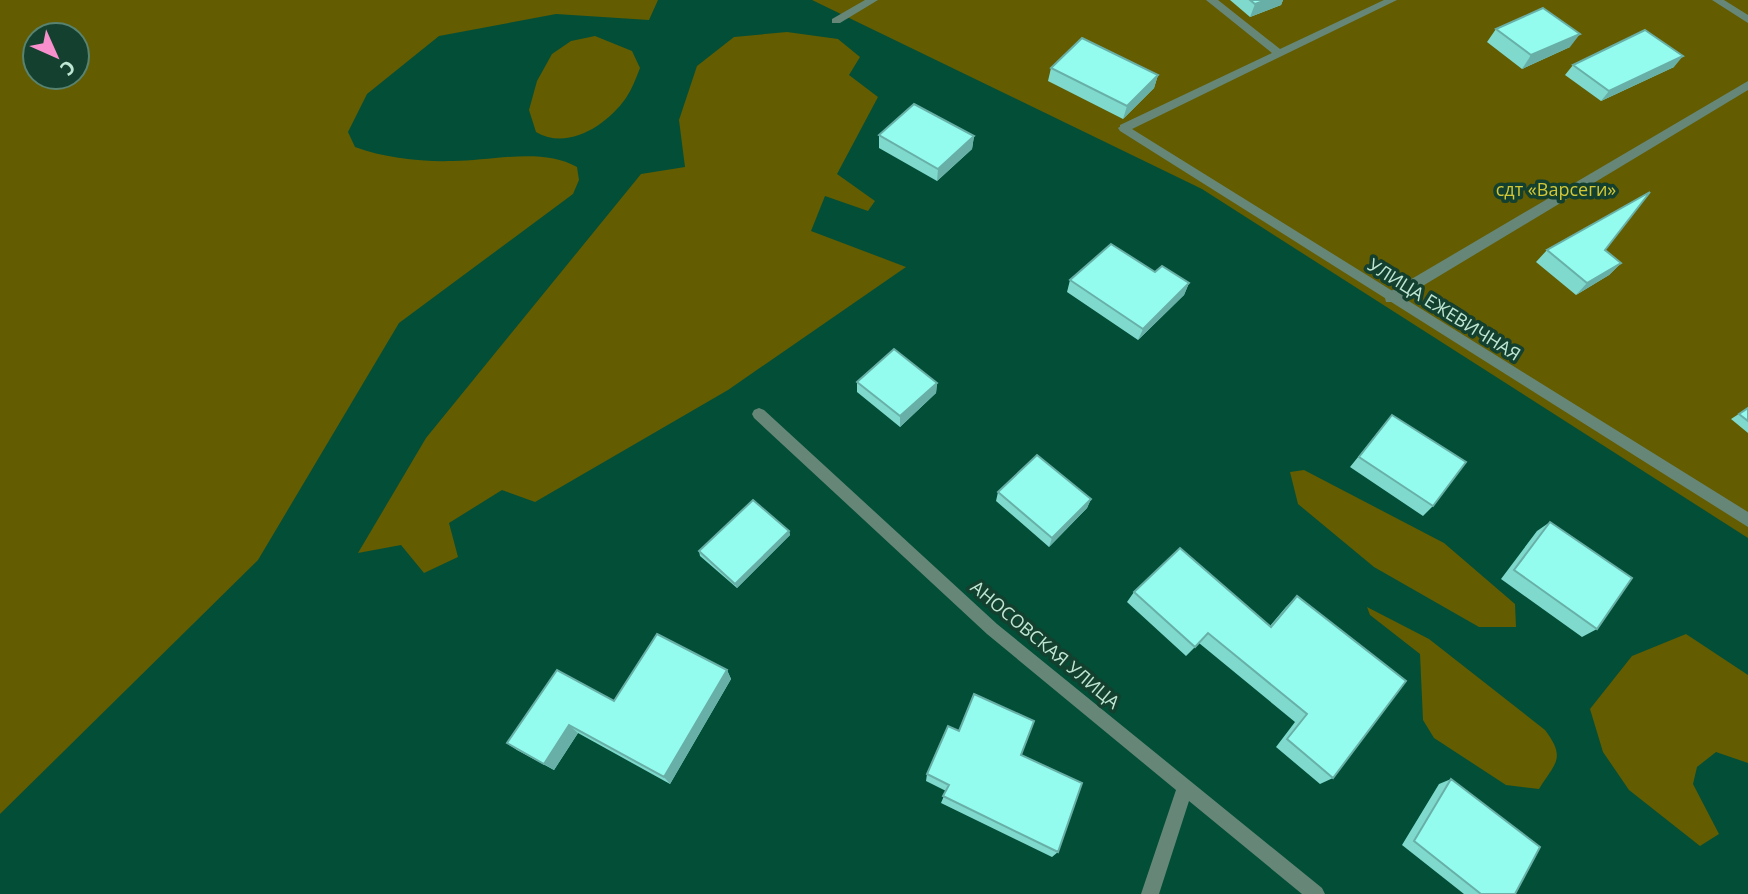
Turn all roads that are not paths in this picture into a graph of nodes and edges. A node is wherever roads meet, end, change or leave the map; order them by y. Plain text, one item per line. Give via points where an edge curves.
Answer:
1 (873, 0) edge
2 (1211, 0) edge
3 (1392, 0) edge
4 (1717, 0) edge
5 (1748, 20) edge
6 (836, 21) dead end
7 (1277, 52) junction
8 (1748, 85) edge
9 (1391, 298) junction
10 (759, 414) dead end
11 (1748, 520) edge
12 (1185, 789) junction
13 (1150, 894) edge
14 (1316, 894) edge

1 - 6 street
2 - 7 street
3 - 7 street
4 - 5 street
7 - 9 street, УЛИЦА ЕЖЕВИЧНАЯ via 1124,128
8 - 9 street
9 - 11 street, УЛИЦА ЕЖЕВИЧНАЯ
10 - 12 street, АНОСОВСКАЯ УЛИЦА via 992,629
12 - 13 street
12 - 14 street, АНОСОВСКАЯ УЛИЦА

